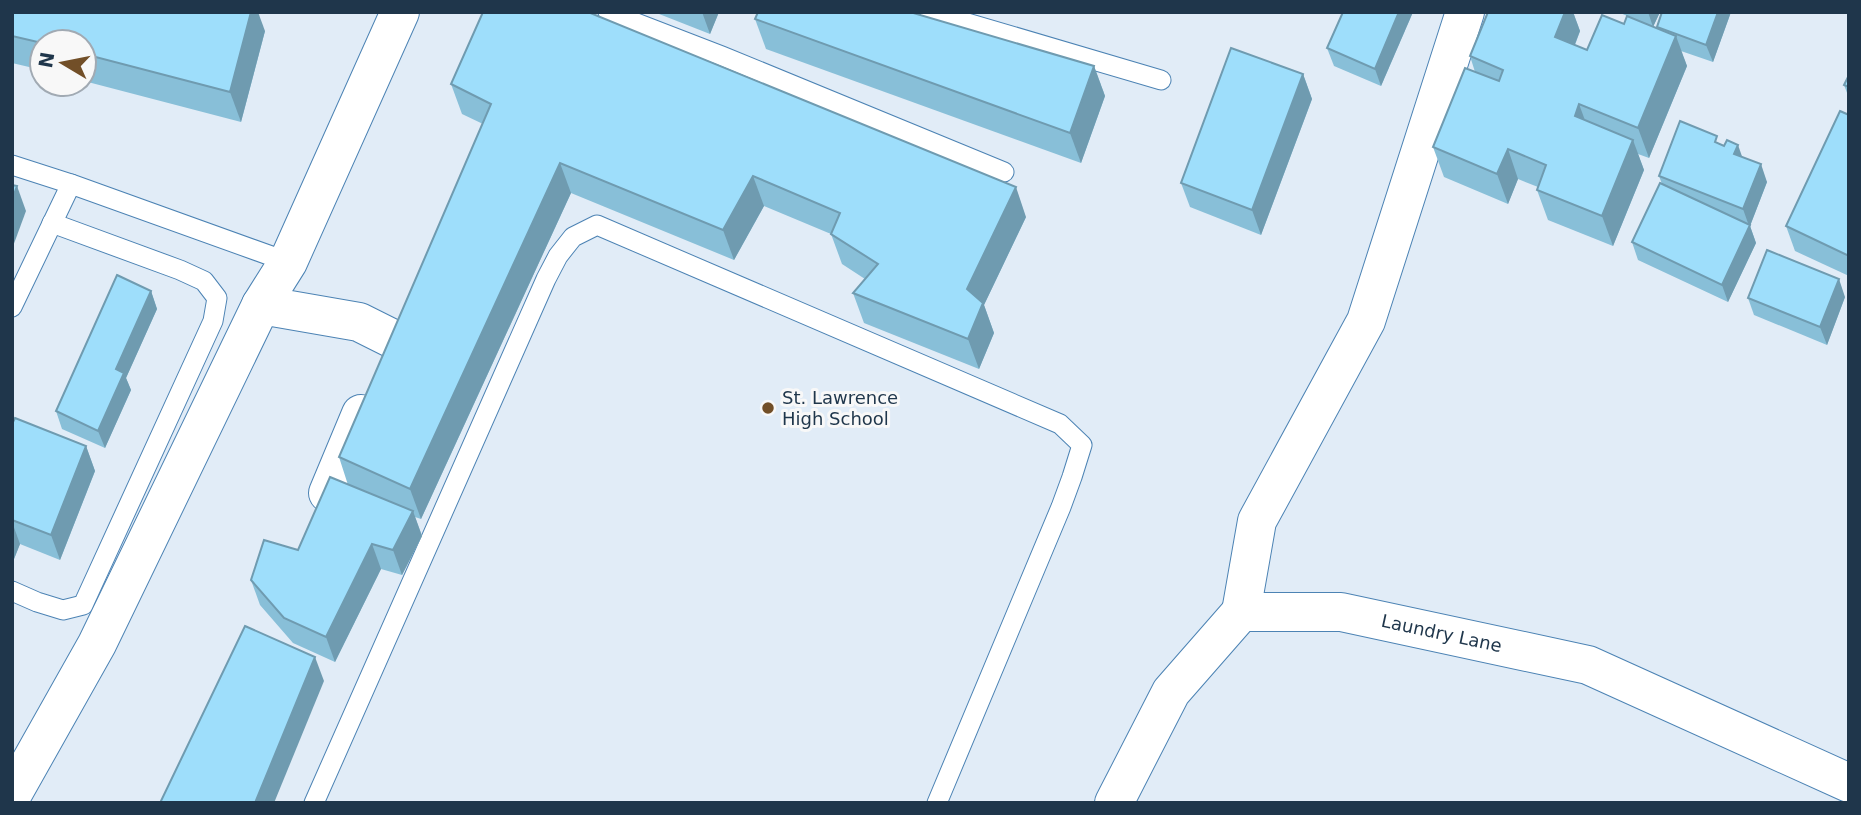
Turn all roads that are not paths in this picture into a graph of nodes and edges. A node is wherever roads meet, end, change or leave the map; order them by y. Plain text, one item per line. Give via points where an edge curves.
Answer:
1 (400, 12) edge
2 (608, 12) edge
3 (930, 12) edge
4 (1465, 12) edge
5 (1161, 80) dead end
6 (12, 165) edge
7 (1004, 172) dead end
8 (71, 184) junction
9 (52, 223) junction
10 (288, 262) junction
11 (261, 305) junction
12 (12, 307) edge
13 (328, 493) edge
14 (12, 591) edge
15 (1241, 612) junction
16 (1849, 783) edge
17 (12, 795) edge
18 (314, 803) edge
19 (937, 803) edge
20 (1114, 803) edge

1 - 10 street
2 - 7 lane
3 - 5 lane
4 - 15 street via 1366,321 1257,521
6 - 8 lane
8 - 9 lane
8 - 10 lane
9 - 12 lane
9 - 14 lane via 180,270 204,281 217,298 213,321 83,605 63,610
10 - 11 street
11 - 13 street via 359,322 389,349
11 - 17 street via 97,644
15 - 16 street, Laundry Lane via 1341,612 1588,665
15 - 20 street via 1171,692
18 - 19 lane via 546,279 573,237 597,225 1060,424 1082,445

